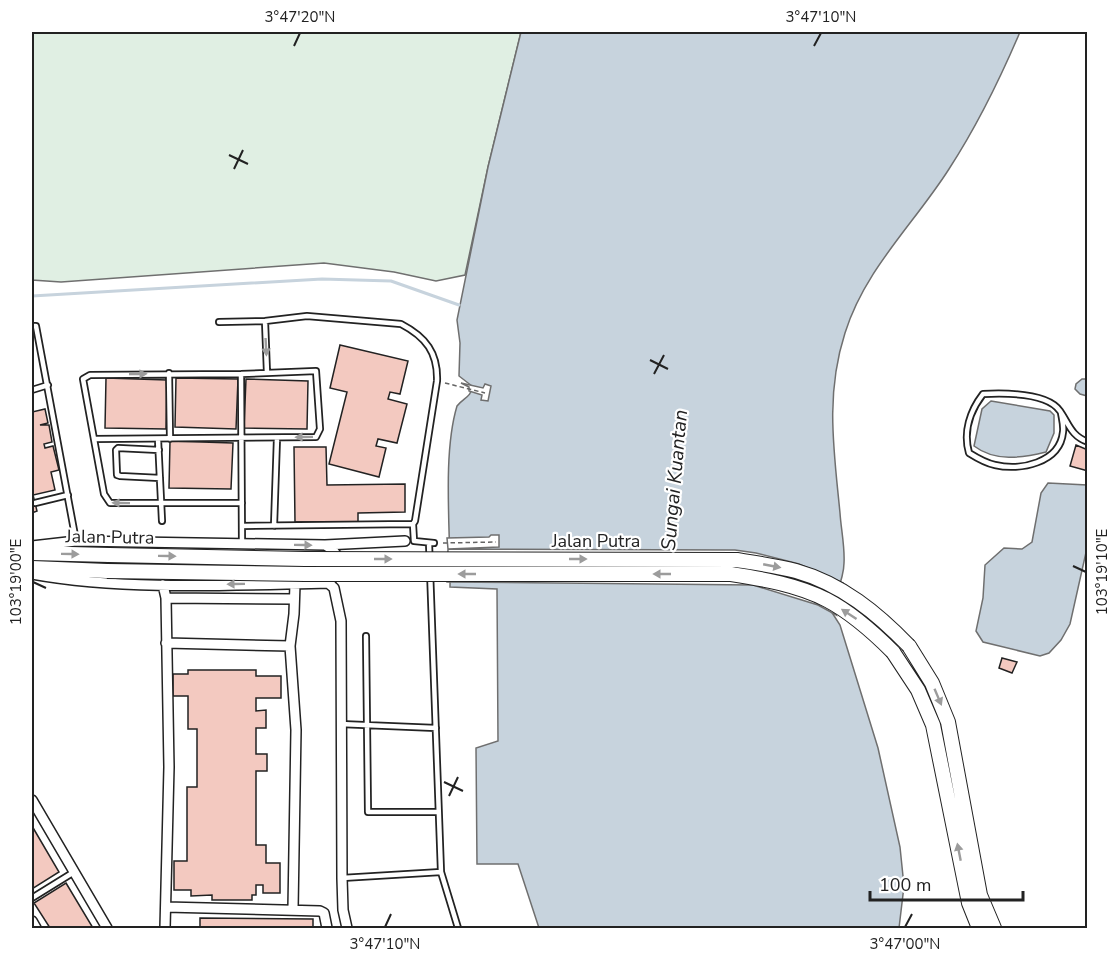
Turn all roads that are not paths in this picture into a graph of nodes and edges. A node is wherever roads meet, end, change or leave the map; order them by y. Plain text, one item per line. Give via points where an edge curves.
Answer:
1 (265, 321) junction
2 (219, 322) dead end
3 (32, 327) edge
4 (267, 373) junction
5 (169, 374) junction
6 (241, 374) junction
7 (48, 385) junction
8 (32, 390) edge
9 (1061, 413) junction
10 (242, 438) junction
11 (277, 438) junction
12 (158, 439) junction
13 (170, 439) junction
14 (94, 440) junction
15 (1088, 442) edge
16 (159, 450) junction
17 (160, 478) junction
18 (68, 495) junction
19 (35, 503) dead end
20 (161, 503) junction
21 (242, 503) junction
22 (162, 521) dead end
23 (413, 524) junction
24 (242, 526) junction
25 (274, 526) junction
26 (76, 541) junction
27 (410, 541) junction
28 (360, 542) junction
29 (242, 544) junction
30 (325, 545) junction
31 (32, 546) edge
32 (32, 553) edge
33 (337, 555) junction
34 (32, 568) edge
35 (32, 573) edge
36 (328, 583) junction
37 (294, 584) junction
38 (163, 585) junction
39 (166, 598) junction
40 (294, 599) junction
41 (366, 636) dead end
42 (166, 643) junction
43 (290, 646) junction
44 (340, 724) junction
45 (366, 725) junction
46 (436, 728) junction
47 (32, 800) edge
48 (438, 812) junction
49 (74, 872) junction
50 (441, 872) junction
51 (342, 878) junction
52 (32, 898) edge
53 (166, 907) junction
54 (293, 909) junction
55 (32, 921) edge
56 (36, 928) edge
57 (107, 928) edge
58 (165, 928) edge
59 (327, 928) edge
60 (347, 928) edge
61 (458, 928) edge
62 (979, 928) edge
63 (994, 928) edge

1 - 2 lane
1 -> 4 lane
1 - 23 lane via 307,316 401,324 412,329 435,356 437,381
3 - 7 lane via 36,326
4 - 6 lane
4 -> 11 lane via 316,371 318,435
5 - 6 lane
5 - 13 lane
14 -> 5 lane via 83,379 90,375
6 - 10 lane
7 - 8 lane
7 - 18 lane
9 - 9 lane via 1050,402 1022,395 983,394 972,407 965,440 969,453 996,466 1046,460 1064,432
9 - 15 lane via 1070,430
10 - 11 lane
10 - 13 lane
10 - 21 lane
11 - 25 lane
12 - 13 lane
12 - 14 lane
12 - 16 lane
20 -> 14 lane via 110,503 104,494
16 - 17 lane
16 - 17 lane via 116,450 120,476
17 - 20 lane
18 - 19 lane
18 - 26 lane
20 - 21 lane
20 - 22 lane
21 - 24 lane
23 - 25 lane
23 - 27 lane
24 - 25 lane
24 - 29 lane
26 - 29 street
26 - 31 street
27 - 28 street
27 - 46 lane via 431,543
28 - 30 street
28 - 33 street
29 -> 30 street
30 - 33 street
32 -> 63 main road, Jalan Putra, bridge via 305,559 737,560 796,571 829,583 876,614 909,646 932,682 948,722 981,895
33 - 36 street via 337,570
62 -> 34 main road, Jalan Putra, bridge via 969,903 933,725 918,690 893,652 864,624 826,600 766,580 731,574 305,574
35 - 38 street via 65,580
36 - 37 street
36 - 44 street via 334,588 341,621
37 -> 38 street
37 - 40 street
38 - 39 street
39 - 40 street
39 - 42 street
40 - 43 street
41 - 45 lane
42 - 43 street
42 - 53 street
43 - 54 street via 296,730
44 - 45 lane
44 - 51 street
45 - 46 lane
45 - 48 lane via 368,812
46 - 48 lane
47 - 49 street
48 - 50 lane
49 - 52 lane
49 - 57 street
50 - 51 lane
50 - 61 lane
51 - 60 street
53 - 54 street
53 - 58 street
54 - 59 street via 324,913
55 - 56 street

